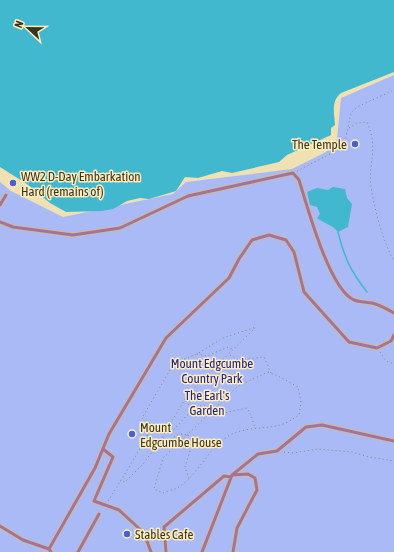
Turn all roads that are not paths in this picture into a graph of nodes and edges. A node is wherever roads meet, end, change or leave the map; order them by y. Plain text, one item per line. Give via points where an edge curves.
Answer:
1 (6, 195) dead end
2 (0, 205) edge
3 (0, 222) edge
4 (394, 313) edge
5 (394, 335) edge
6 (394, 441) edge
7 (103, 449) junction
8 (232, 476) junction
9 (99, 514) dead end
10 (0, 526) edge
11 (50, 551) edge
12 (78, 552) edge
13 (151, 552) edge
14 (166, 552) edge
15 (202, 552) edge
16 (233, 552) edge

1 - 2 lane
3 - 4 lane via 13,228 72,235 120,228 188,196 293,173 299,180 314,233 342,289 353,300 382,306
5 - 7 lane via 391,341 377,348 349,342 304,292 294,252 286,240 269,235 252,240 229,278 166,338 125,406
6 - 8 lane via 322,425 306,427 277,451 258,454
7 - 11 lane
7 - 13 lane via 114,457 94,501 119,510 144,533
8 - 14 lane via 224,476 164,527
8 - 15 lane
8 - 16 lane via 248,474 255,478 257,490 237,528
9 - 12 lane
10 - 11 lane via 23,540

